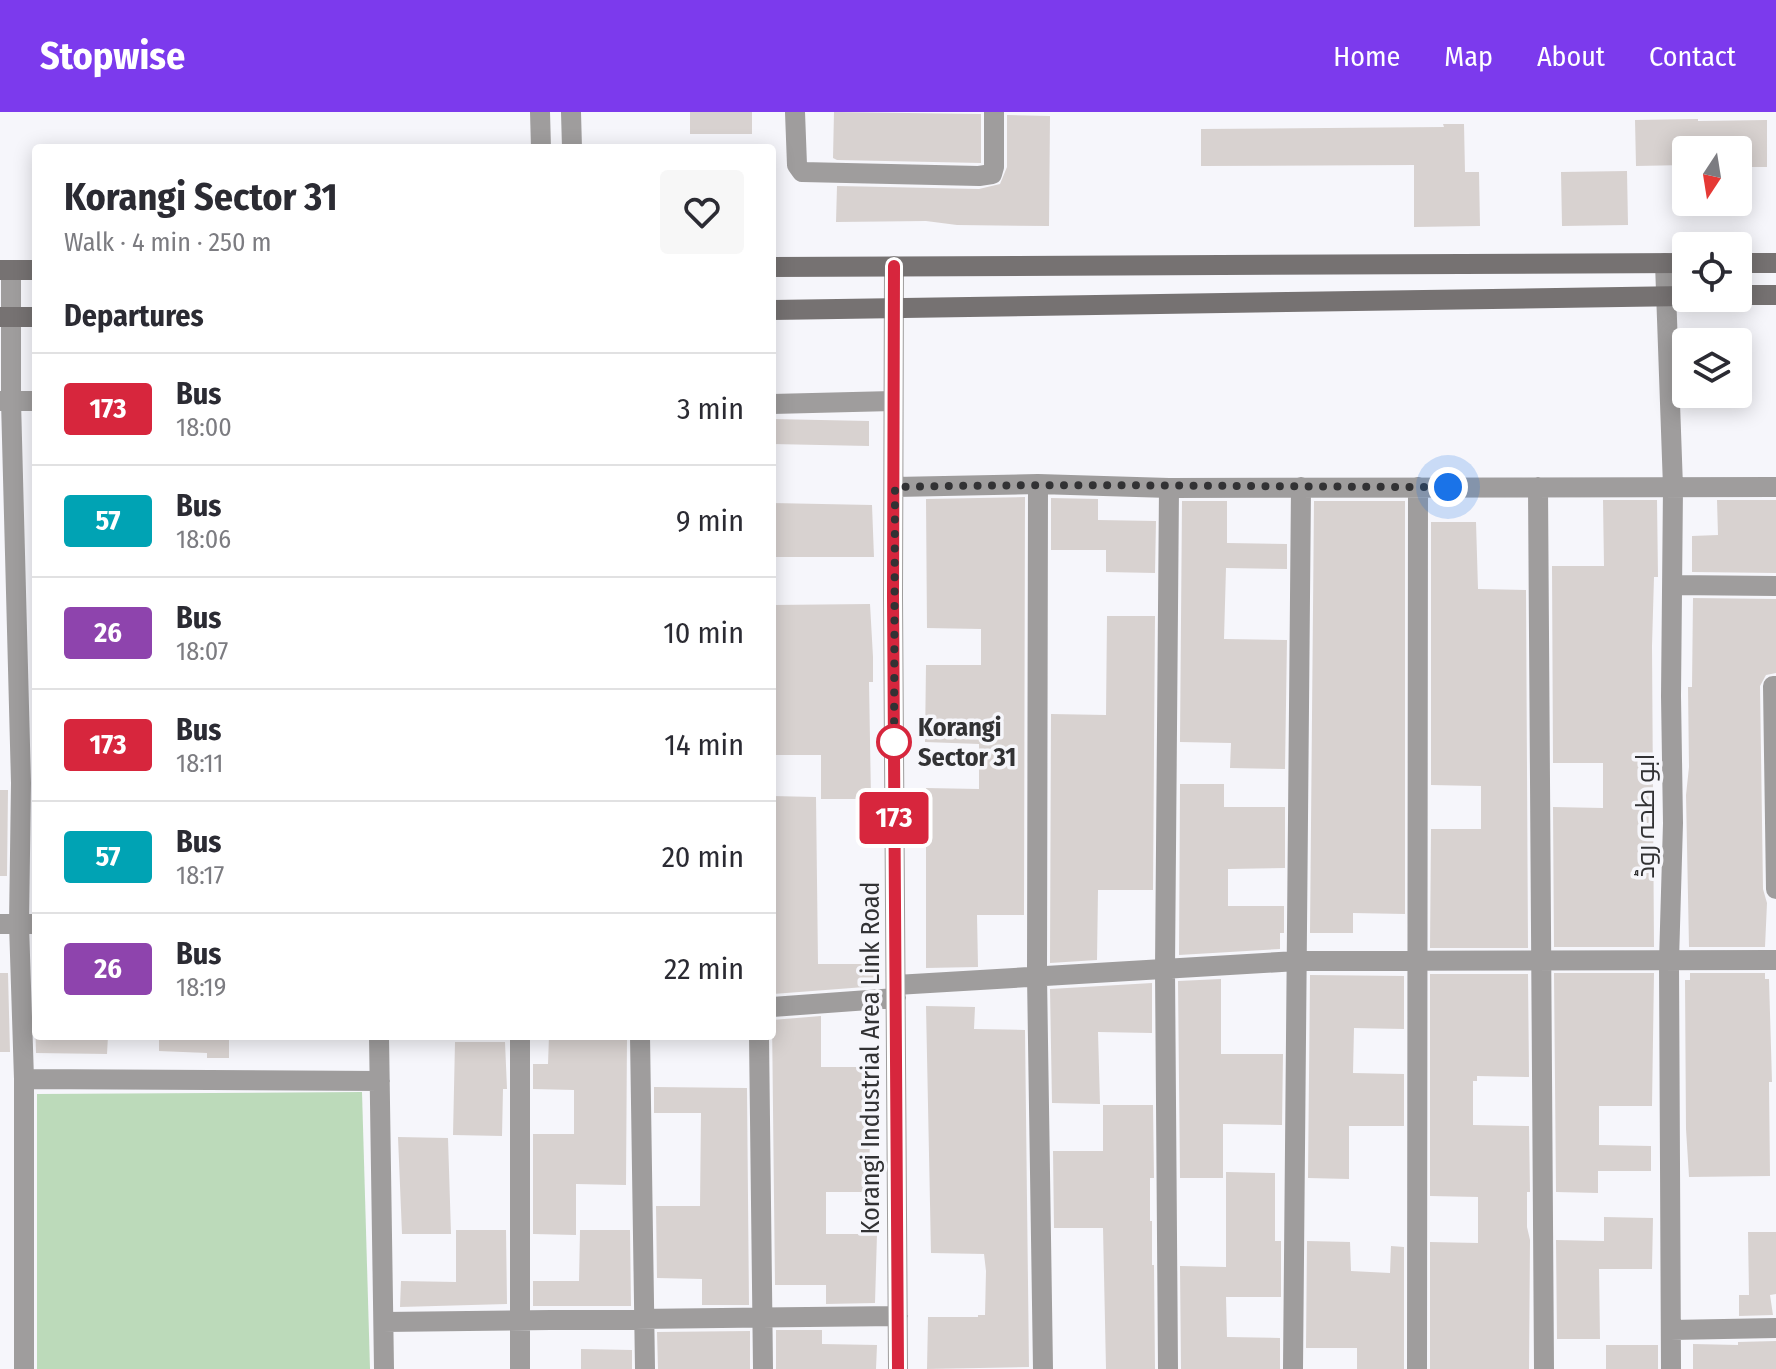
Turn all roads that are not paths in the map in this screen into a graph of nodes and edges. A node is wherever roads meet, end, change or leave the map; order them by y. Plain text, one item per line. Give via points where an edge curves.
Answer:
1 (540, 112) edge
2 (571, 112) edge
3 (795, 112) edge
4 (994, 112) edge
5 (541, 144) edge
6 (572, 144) edge
7 (1672, 263) edge
8 (1752, 263) edge
9 (1776, 263) edge
10 (894, 266) junction
11 (776, 267) edge
12 (6, 270) edge
13 (32, 270) edge
14 (1752, 295) edge
15 (1776, 295) edge
16 (1672, 296) edge
17 (895, 309) junction
18 (776, 310) edge
19 (1676, 312) edge
20 (5, 317) edge
21 (32, 317) edge
22 (6, 401) edge
23 (32, 401) edge
24 (893, 401) junction
25 (776, 404) edge
26 (1038, 484) junction
27 (895, 487) junction
28 (1301, 487) junction
29 (1418, 487) junction
30 (1538, 487) junction
31 (1673, 487) junction
32 (1776, 487) edge
33 (1169, 488) junction
34 (1673, 585) junction
35 (1776, 586) edge
36 (9, 663) edge
37 (1776, 686) edge
38 (29, 783) edge
39 (1776, 889) edge
40 (18, 924) edge
41 (1419, 959) junction
42 (1542, 959) junction
43 (1776, 960) edge
44 (1297, 961) junction
45 (1669, 961) junction
46 (1165, 969) junction
47 (1037, 976) junction
48 (896, 991) junction
49 (776, 1006) edge
50 (379, 1040) edge
51 (520, 1040) edge
52 (640, 1040) edge
53 (759, 1040) edge
54 (24, 1079) junction
55 (380, 1081) junction
56 (764, 1315) junction
57 (898, 1316) junction
58 (644, 1319) junction
59 (520, 1320) junction
60 (384, 1322) junction
61 (1776, 1328) edge
62 (1671, 1330) junction
63 (24, 1369) edge
64 (384, 1369) edge
65 (520, 1369) edge
66 (645, 1369) edge
67 (763, 1369) edge
68 (898, 1369) edge
69 (1043, 1369) edge
70 (1168, 1369) edge
71 (1293, 1369) edge
72 (1417, 1369) edge
73 (1544, 1369) edge
74 (1671, 1369) edge

1 - 5 street
2 - 6 street
3 - 4 street via 797,165 802,172 979,176 992,174 994,167
7 - 10 street
8 - 9 street
10 - 11 street
10 - 17 street, Korangi Industrial Area Link Road
12 - 13 street
12 - 20 street
14 - 15 street
16 - 17 street
17 - 18 street
17 - 24 street, Korangi Industrial Area Link Road
19 - 31 street, ابو طحہ روڈ
20 - 21 street
20 - 22 street
22 - 23 street
22 - 36 street
24 - 25 street
24 - 27 street, Korangi Industrial Area Link Road
26 - 27 street
26 - 33 street
26 - 47 street
27 - 48 street, Korangi Industrial Area Link Road
28 - 29 street
28 - 33 street
28 - 44 street
29 - 30 street
29 - 41 street
30 - 31 street
30 - 42 street
31 - 32 street
31 - 34 street, ابو طحہ روڈ
33 - 46 street
34 - 35 street
34 - 45 street, ابو طحہ روڈ
36 - 38 street
37 - 39 street
38 - 40 street
40 - 54 street
41 - 42 street
41 - 44 street
41 - 72 street
42 - 45 street
42 - 73 street
43 - 45 street
44 - 46 street
44 - 71 street
45 - 62 street, ابو طحہ روڈ
46 - 47 street
46 - 70 street
47 - 48 street
47 - 69 street
48 - 49 street
48 - 57 street, Korangi Industrial Area Link Road
50 - 55 street
51 - 59 street
52 - 58 street
53 - 56 street
54 - 55 street
54 - 63 street
55 - 60 street
56 - 57 street
56 - 58 street
56 - 67 street
57 - 68 street, Korangi Industrial Area Link Road
58 - 59 street
58 - 66 street
59 - 60 street
59 - 65 street
60 - 64 street
61 - 62 street
62 - 74 street, ابو طحہ روڈ

